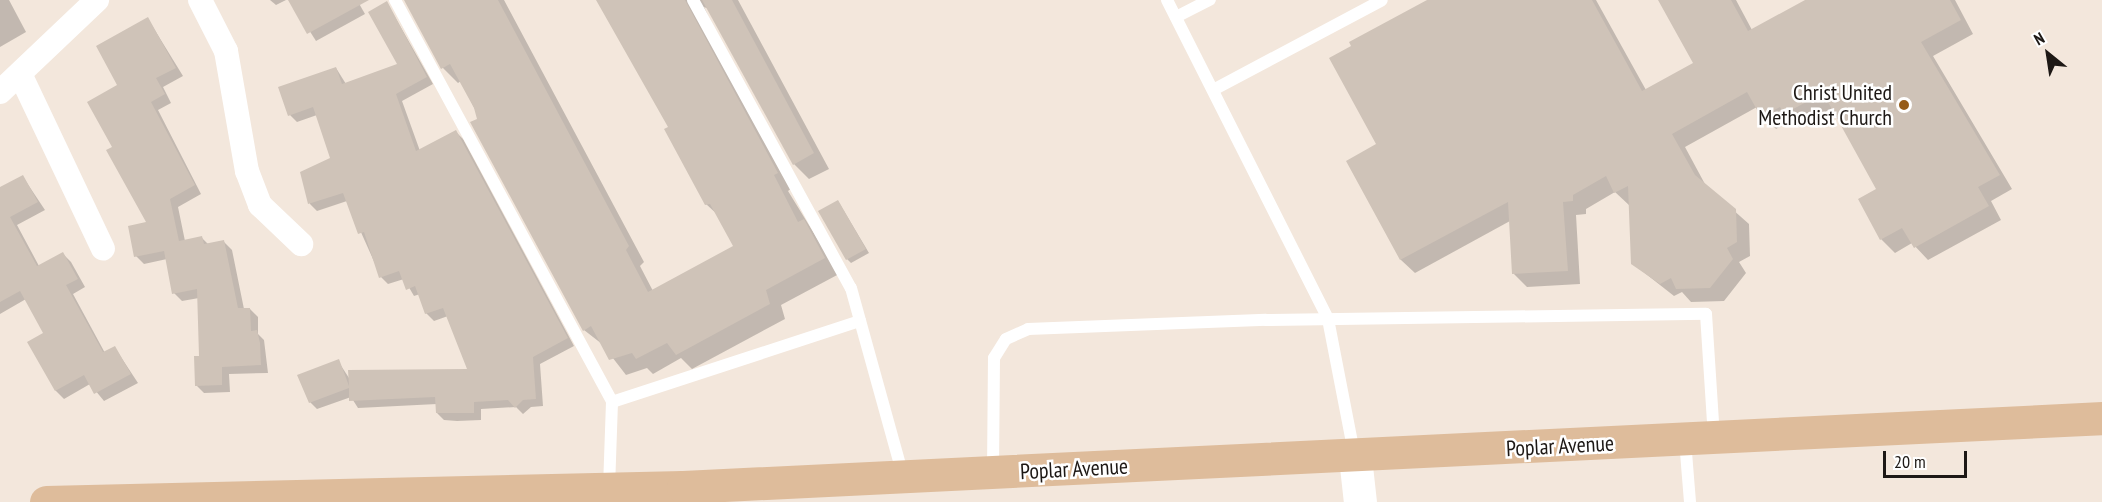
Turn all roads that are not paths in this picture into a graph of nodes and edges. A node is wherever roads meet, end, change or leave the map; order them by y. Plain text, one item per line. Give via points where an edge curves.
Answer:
1 (97, 0) edge
2 (200, 0) edge
3 (396, 0) edge
4 (693, 0) edge
5 (1167, 0) edge
6 (1210, 0) edge
7 (1382, 0) edge
8 (1176, 17) junction
9 (21, 76) junction
10 (1213, 90) junction
11 (0, 93) edge
12 (301, 244) dead end
13 (103, 249) dead end
14 (1328, 319) junction
15 (860, 321) junction
16 (612, 402) junction
17 (2102, 418) edge
18 (1700, 439) junction
19 (1355, 457) junction
20 (993, 473) junction
21 (903, 477) junction
22 (597, 493) edge
23 (46, 502) edge
24 (1360, 502) edge
25 (1690, 502) edge

1 - 9 street
2 - 12 street via 226,51 248,171 260,205
3 - 16 lane
4 - 15 lane via 851,288
5 - 8 lane
6 - 8 lane
7 - 10 lane
8 - 10 lane
9 - 11 street
9 - 13 street
10 - 14 lane
14 - 18 lane via 1706,314
14 - 19 lane
14 - 20 lane via 1028,329 1006,339 994,358
15 - 16 lane
15 - 21 lane
16 - 22 lane
17 - 18 main road, Poplar Avenue
18 - 19 main road, Poplar Avenue
18 - 25 lane
19 - 20 main road, Poplar Avenue
19 - 24 street
20 - 21 main road, Poplar Avenue
21 - 22 main road, Poplar Avenue
22 - 23 main road, Poplar Avenue

